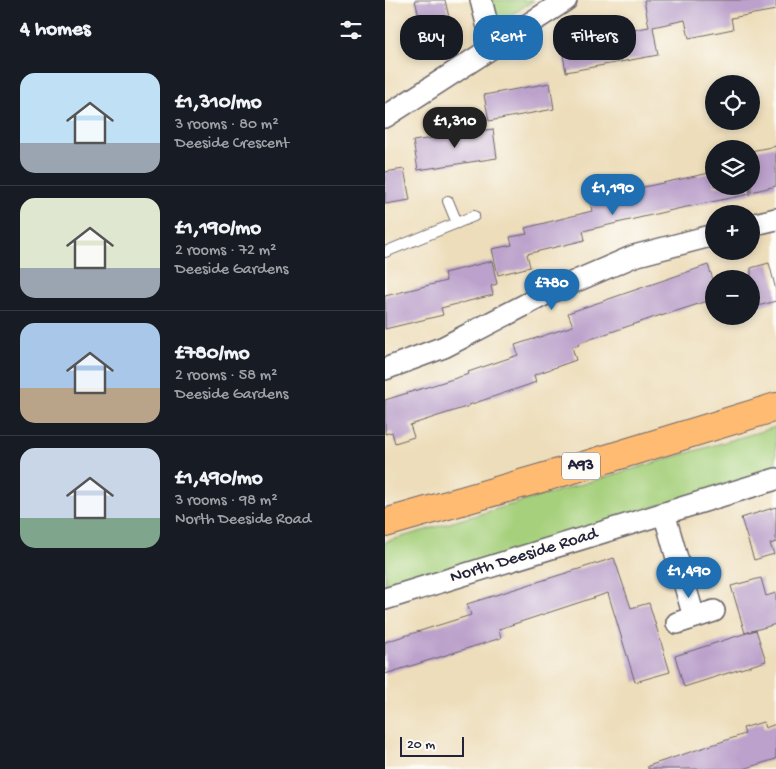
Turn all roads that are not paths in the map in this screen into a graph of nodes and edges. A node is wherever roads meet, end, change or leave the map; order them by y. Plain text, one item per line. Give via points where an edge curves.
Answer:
1 (481, 0) edge
2 (566, 0) edge
3 (485, 15) edge
4 (543, 15) edge
5 (473, 60) edge
6 (385, 117) edge
7 (448, 201) dead end
8 (474, 216) dead end
9 (776, 219) edge
10 (457, 223) junction
11 (760, 223) edge
12 (705, 237) edge
13 (385, 252) edge
14 (385, 368) edge
15 (776, 407) edge
16 (776, 479) edge
17 (664, 513) junction
18 (385, 523) edge
19 (385, 599) edge
20 (695, 617) dead end

1 - 3 street
2 - 4 street
5 - 6 street
7 - 10 lane
8 - 10 lane
9 - 11 street
10 - 13 lane
12 - 14 street via 634,256 546,294 444,347
15 - 18 main road, A93
16 - 17 street, North Deeside Road
17 - 19 street, North Deeside Road
17 - 20 street

